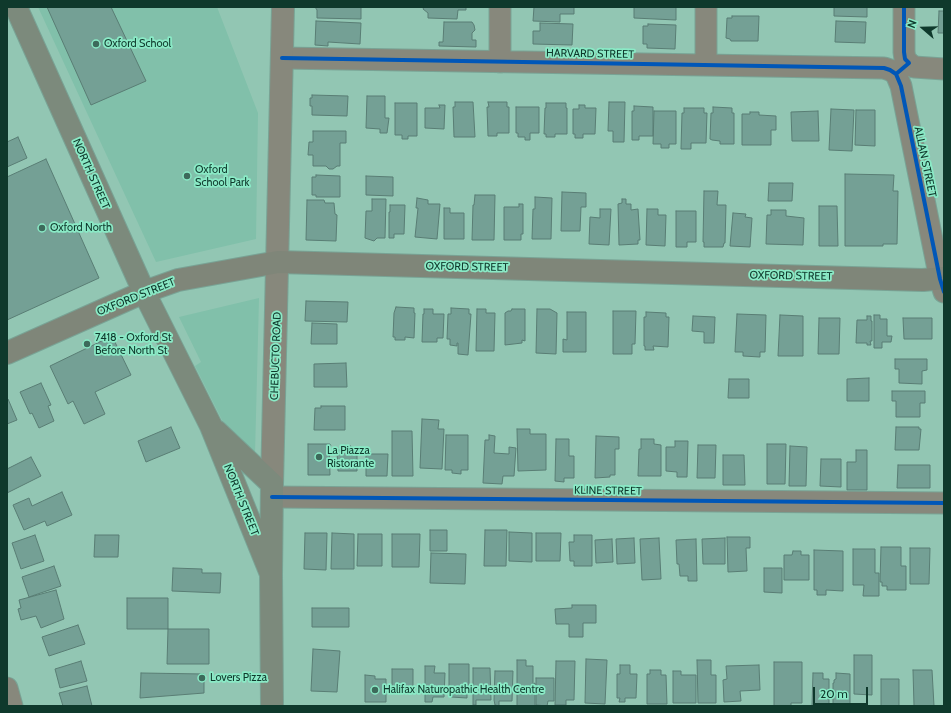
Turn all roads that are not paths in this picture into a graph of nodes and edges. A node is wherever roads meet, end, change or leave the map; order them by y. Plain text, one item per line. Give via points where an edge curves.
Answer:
1 (16, 7) edge
2 (283, 7) edge
3 (500, 7) edge
4 (706, 7) edge
5 (904, 7) edge
6 (282, 58) junction
7 (500, 62) junction
8 (706, 65) junction
9 (902, 69) junction
10 (944, 69) edge
11 (278, 262) junction
12 (943, 283) edge
13 (144, 292) junction
14 (7, 353) edge
15 (210, 426) junction
16 (272, 490) junction
17 (944, 503) edge
18 (271, 574) junction
19 (7, 688) edge
20 (12, 706) edge
21 (272, 706) edge

1 - 13 main road, NORTH STREET
2 - 6 street, CHEBUCTO ROAD
3 - 7 street
4 - 8 street
5 - 9 street, ALLAN STREET via 905,59
6 - 7 street, HARVARD STREET
6 - 11 street, CHEBUCTO ROAD
7 - 8 street, HARVARD STREET
8 - 9 street, HARVARD STREET
9 - 10 street, HARVARD STREET
9 - 12 street, ALLAN STREET via 900,86
11 - 12 main road, OXFORD STREET via 923,280
11 - 13 main road, OXFORD STREET via 178,280
11 - 16 street, CHEBUCTO ROAD
13 - 14 main road, OXFORD STREET
13 - 15 main road, NORTH STREET
15 - 16 main road, NORTH STREET
15 - 18 main road, NORTH STREET
16 - 17 street, KLINE STREET
16 - 18 main road, CHEBUCTO ROAD
18 - 21 main road, CHEBUCTO ROAD
19 - 20 street

